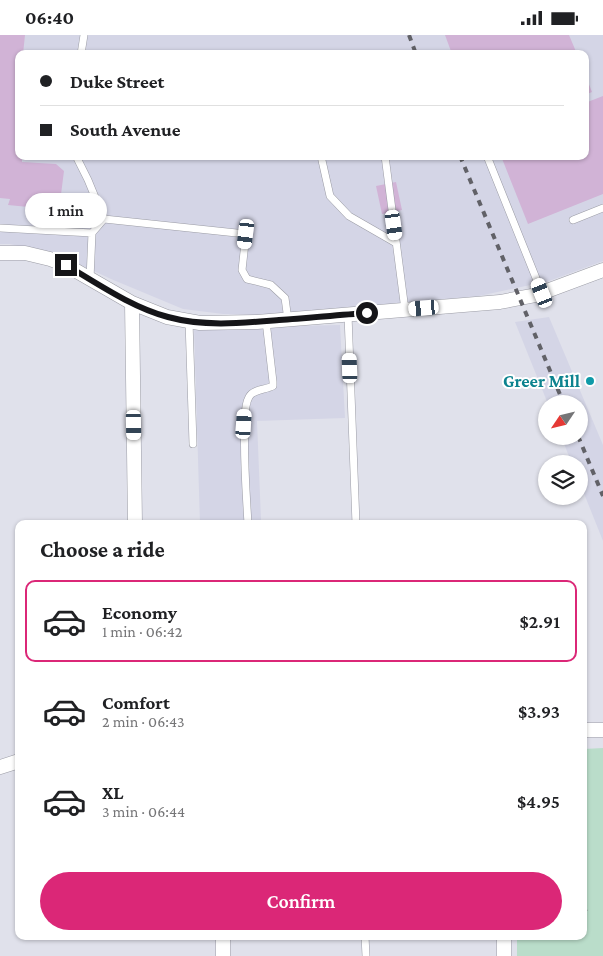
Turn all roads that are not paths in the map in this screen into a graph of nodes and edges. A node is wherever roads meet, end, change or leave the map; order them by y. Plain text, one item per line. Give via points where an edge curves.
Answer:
1 (84, 35) edge
2 (82, 50) edge
3 (78, 160) edge
4 (322, 160) edge
5 (386, 160) edge
6 (489, 160) edge
7 (603, 208) edge
8 (104, 219) junction
9 (573, 220) dead end
10 (0, 228) edge
11 (92, 233) junction
12 (396, 243) junction
13 (0, 253) edge
14 (603, 270) edge
15 (90, 279) junction
16 (542, 293) junction
17 (132, 303) junction
18 (405, 310) junction
19 (348, 315) junction
20 (288, 320) junction
21 (189, 321) junction
22 (266, 321) junction
23 (193, 444) dead end
24 (135, 520) edge
25 (248, 520) edge
26 (356, 520) edge
27 (603, 729) edge
28 (587, 730) edge
29 (15, 762) edge
30 (0, 767) edge
31 (223, 940) edge
32 (365, 940) edge
33 (504, 940) edge
34 (223, 956) edge
35 (366, 956) edge
36 (504, 956) edge

1 - 2 lane
3 - 8 lane
4 - 12 lane via 330,196 349,216
5 - 12 lane
6 - 16 lane
7 - 9 lane
8 - 11 lane
8 - 20 lane via 246,234 242,270 247,279 272,285 285,298
10 - 11 lane
11 - 15 lane
12 - 18 lane
13 - 15 street via 25,253 50,259
14 - 16 street
15 - 17 street
16 - 18 street via 500,302
17 - 21 street via 167,317
17 - 24 street
18 - 19 street
19 - 20 street
19 - 26 lane
20 - 22 street
21 - 22 street
21 - 23 lane
22 - 25 lane via 273,382 272,386 249,397 245,411
27 - 28 street
29 - 30 street
31 - 34 street
32 - 35 lane
33 - 36 street

